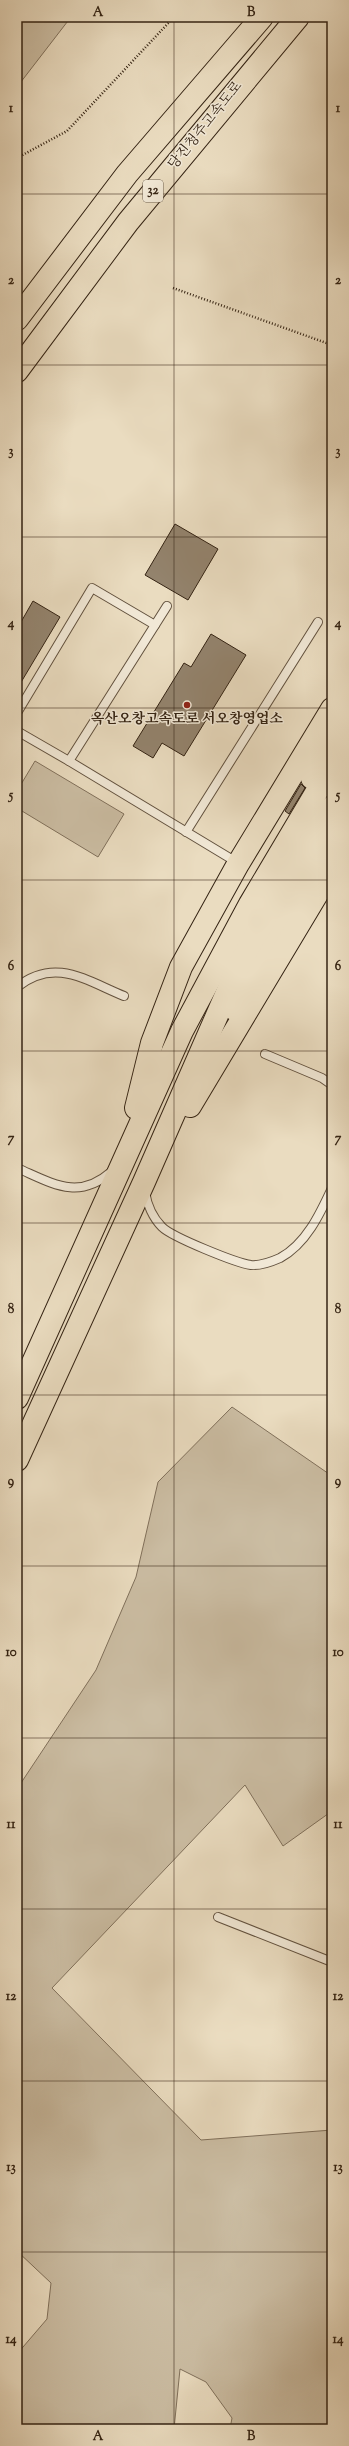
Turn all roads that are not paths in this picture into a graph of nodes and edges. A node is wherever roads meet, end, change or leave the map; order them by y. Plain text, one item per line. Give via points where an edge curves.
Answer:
1 (262, 17) edge
2 (298, 17) edge
3 (17, 319) edge
4 (17, 371) edge
5 (167, 606) dead end
6 (318, 622) dead end
7 (155, 625) junction
8 (332, 709) edge
9 (17, 713) edge
10 (17, 731) edge
11 (332, 744) edge
12 (69, 762) junction
13 (332, 766) edge
14 (332, 806) edge
15 (186, 832) junction
16 (332, 835) edge
17 (238, 864) junction
18 (332, 869) edge
19 (17, 987) edge
20 (124, 996) dead end
21 (265, 1054) dead end
22 (332, 1085) edge
23 (125, 1162) junction
24 (17, 1168) edge
25 (144, 1182) junction
26 (332, 1188) edge
27 (17, 1398) edge
28 (17, 1460) edge
29 (218, 1917) dead end
30 (332, 1962) edge

1 - 3 highway, 당진청주고속도로 / 32 via 127,174
2 - 4 highway, 당진청주고속도로 / 32 via 128,222
5 - 7 lane
6 - 15 lane
7 - 9 lane via 92,588
7 - 12 lane
8 - 17 highway
10 - 12 lane
11 - 23 highway via 196,973 164,1041
12 - 15 lane
13 - 23 highway via 221,956 160,1080
14 - 25 highway via 240,963
15 - 17 lane
16 - 25 highway via 270,939
17 - 23 highway via 192,946 170,994 152,1043
18 - 25 highway
19 - 20 lane via 40,973 59,971
21 - 22 lane via 322,1078
23 - 24 lane via 97,1183 79,1188 59,1186
23 - 27 highway
25 - 26 lane via 146,1198 166,1230 236,1261 251,1265 275,1260 293,1248 314,1222
25 - 28 highway
29 - 30 lane

